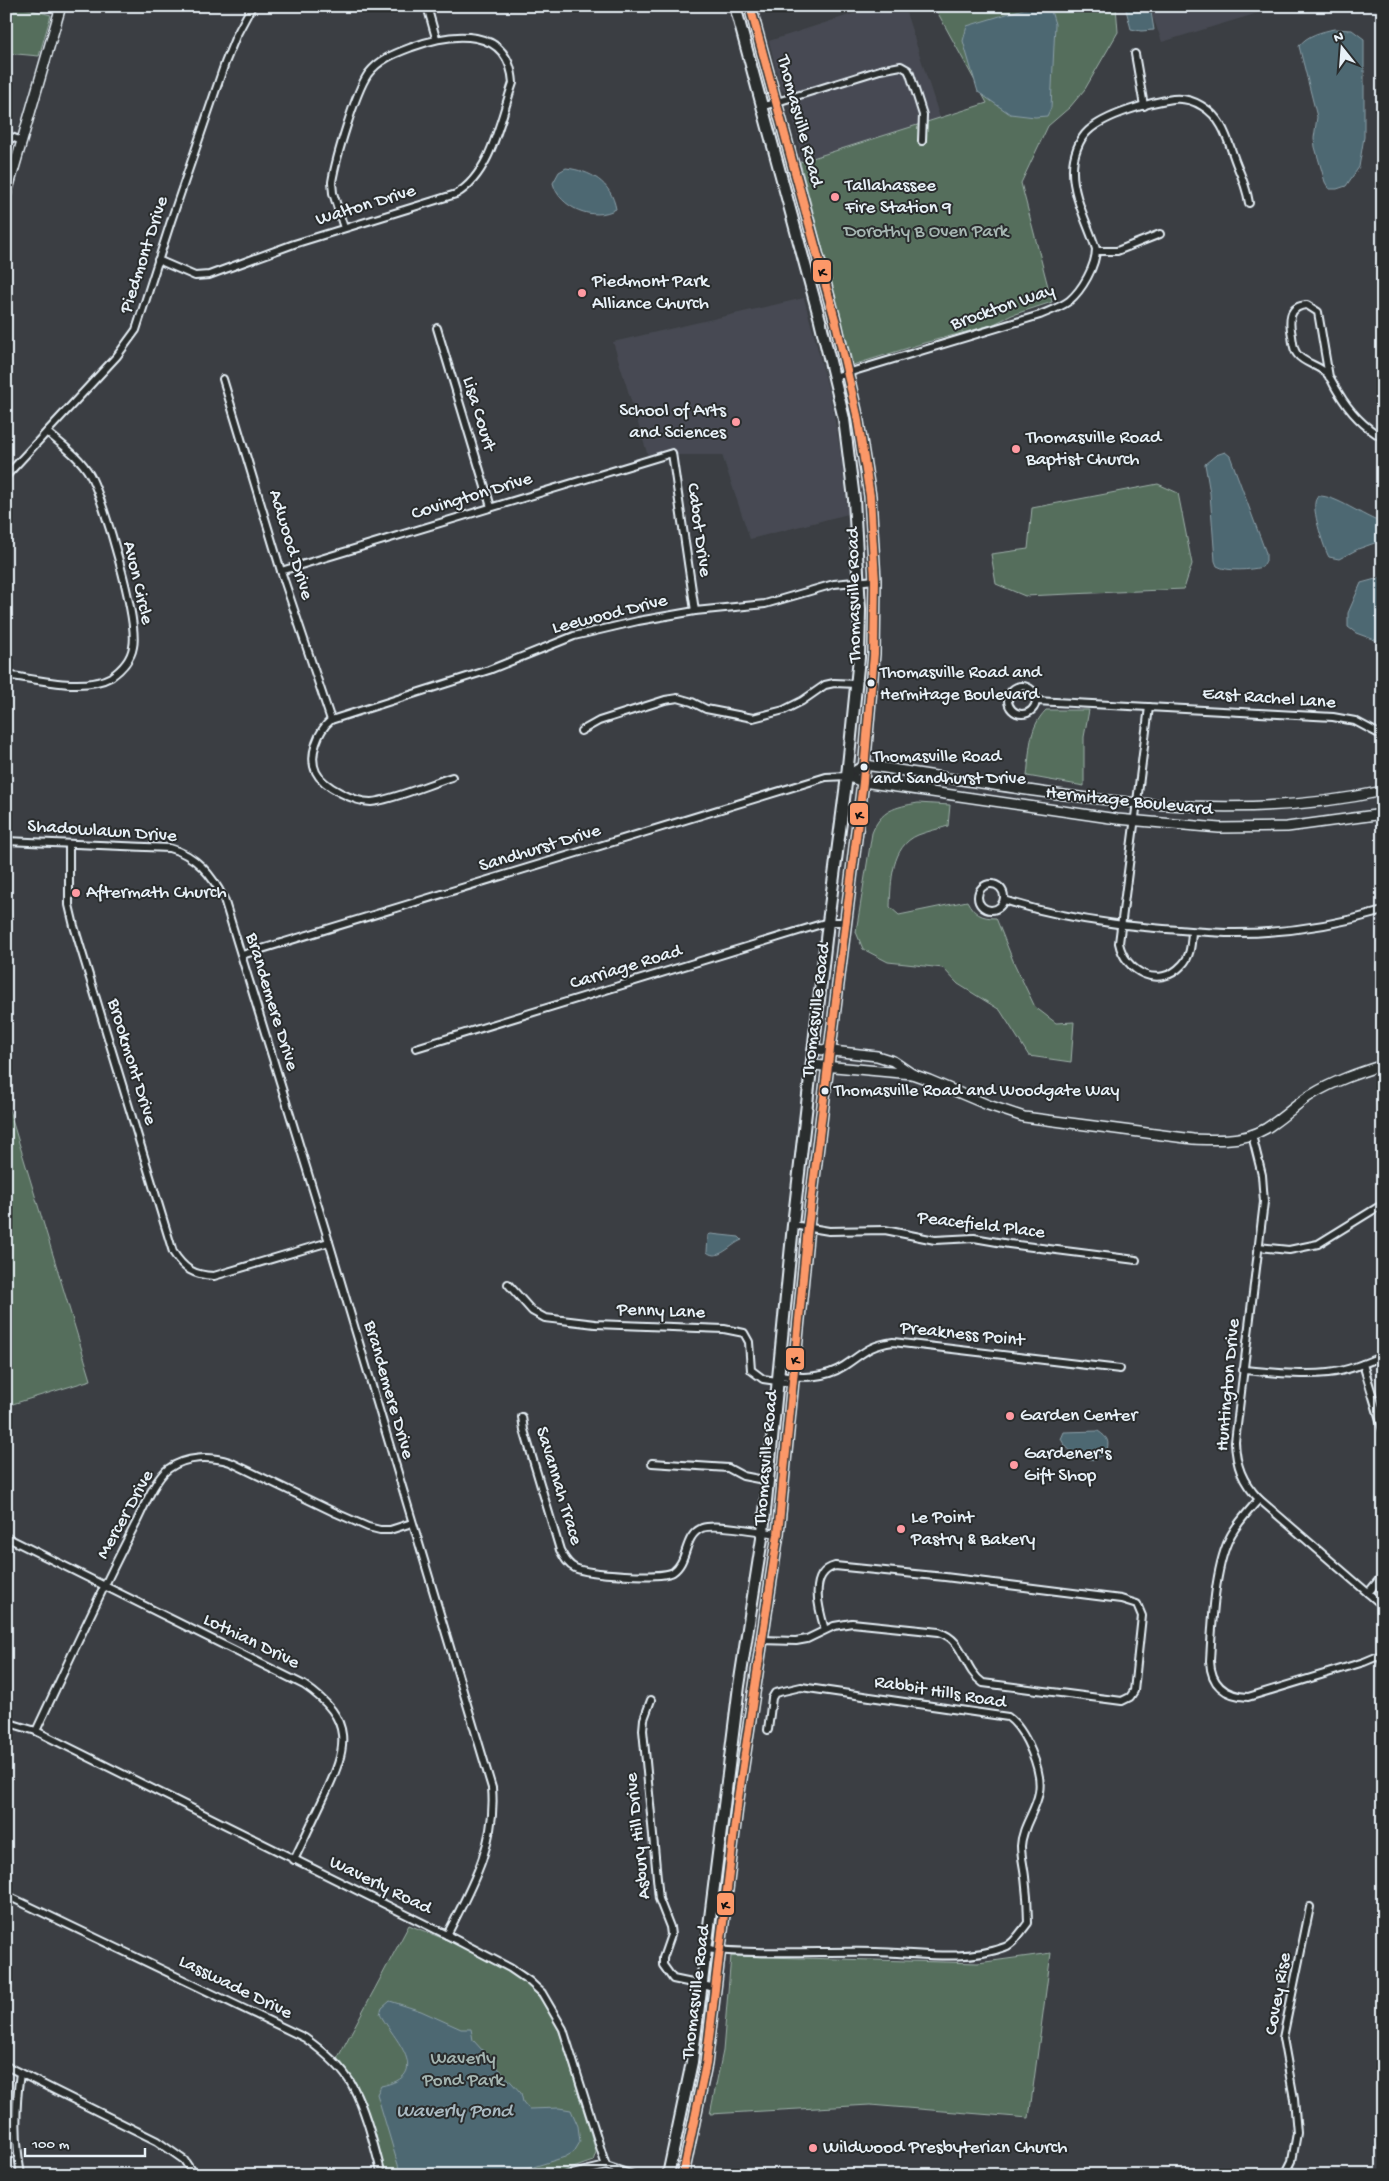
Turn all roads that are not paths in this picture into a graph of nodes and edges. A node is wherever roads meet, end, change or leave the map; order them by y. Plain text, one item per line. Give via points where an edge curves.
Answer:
1 (61, 6) edge
2 (252, 6) edge
3 (427, 6) edge
4 (735, 6) edge
5 (750, 6) edge
6 (436, 38) junction
7 (1135, 54) dead end
8 (776, 103) junction
9 (1144, 106) junction
10 (761, 107) junction
11 (6, 135) edge
12 (22, 141) junction
13 (922, 141) dead end
14 (796, 176) junction
15 (782, 180) junction
16 (6, 196) edge
17 (1249, 203) dead end
18 (344, 228) junction
19 (1160, 234) dead end
20 (1097, 251) junction
21 (158, 260) junction
22 (821, 266) junction
23 (806, 270) junction
24 (437, 328) dead end
25 (849, 372) junction
26 (834, 377) junction
27 (1330, 377) junction
28 (223, 379) dead end
29 (47, 432) junction
30 (1383, 438) edge
31 (672, 453) joint
32 (6, 476) edge
33 (491, 507) junction
34 (281, 571) junction
35 (859, 580) junction
36 (875, 580) junction
37 (695, 611) junction
38 (6, 674) edge
39 (857, 684) junction
40 (1036, 701) junction
41 (1150, 707) junction
42 (331, 720) junction
43 (581, 731) dead end
44 (1383, 738) edge
45 (1383, 749) edge
46 (865, 765) junction
47 (847, 776) junction
48 (452, 777) dead end
49 (863, 782) junction
50 (1383, 792) edge
51 (1138, 803) junction
52 (1383, 814) edge
53 (1135, 821) junction
54 (6, 841) edge
55 (69, 844) junction
56 (193, 859) joint
57 (1004, 900) junction
58 (1383, 911) edge
59 (828, 922) junction
60 (845, 922) junction
61 (1122, 925) junction
62 (1192, 932) junction
63 (242, 955) junction
64 (416, 1048) dead end
65 (815, 1049) junction
66 (831, 1050) junction
67 (813, 1065) junction
68 (1383, 1065) edge
69 (829, 1067) junction
70 (912, 1074) junction
71 (1252, 1135) junction
72 (1383, 1204) edge
73 (794, 1225) junction
74 (808, 1227) junction
75 (329, 1242) junction
76 (1258, 1247) junction
77 (1136, 1260) dead end
78 (508, 1284) dead end
79 (1383, 1356) edge
80 (1363, 1364) junction
81 (1120, 1369) dead end
82 (1243, 1370) junction
83 (778, 1378) junction
84 (792, 1380) junction
85 (522, 1417) dead end
86 (1383, 1430) edge
87 (652, 1463) dead end
88 (769, 1482) junction
89 (1259, 1499) junction
90 (412, 1523) junction
91 (763, 1532) junction
92 (778, 1534) junction
93 (6, 1536) edge
94 (1383, 1575) edge
95 (104, 1586) junction
96 (1368, 1593) junction
97 (1383, 1606) edge
98 (824, 1630) junction
99 (746, 1638) junction
100 (761, 1640) junction
101 (1381, 1655) edge
102 (1383, 1663) edge
103 (651, 1700) dead end
104 (6, 1722) edge
105 (768, 1730) dead end
106 (36, 1731) junction
107 (731, 1744) junction
108 (745, 1746) junction
109 (718, 1844) junction
110 (732, 1847) junction
111 (294, 1860) junction
112 (6, 1895) edge
113 (1310, 1907) dead end
114 (447, 1935) junction
115 (706, 1949) junction
116 (719, 1950) junction
117 (701, 1986) junction
118 (716, 1988) junction
119 (6, 2066) edge
120 (20, 2073) junction
121 (606, 2166) junction
122 (21, 2175) edge
123 (194, 2175) edge
124 (382, 2175) edge
125 (568, 2175) edge
126 (633, 2175) edge
127 (668, 2175) edge
128 (683, 2175) edge
129 (1285, 2175) edge

1 - 12 street
2 - 21 street, Piedmont Drive via 225,63
3 - 6 street
4 - 10 main road, Thomasville Road
5 - 8 main road, Thomasville Road
6 - 18 street via 382,60 368,74 358,96 332,182
6 - 18 street, Walton Drive via 481,38 503,54 512,76 513,83 486,161 477,177 456,194
7 - 9 street
8 - 10 street
8 - 13 street via 901,66 910,74 923,115
8 - 14 main road, Thomasville Road
9 - 17 street via 1184,100 1215,116 1226,133
9 - 20 street via 1096,125 1083,136 1078,148 1073,169 1074,182
10 - 15 main road, Thomasville Road
11 - 12 street
12 - 16 street
14 - 15 main road
14 - 22 main road, Thomasville Road
15 - 23 main road, Thomasville Road
18 - 21 street, Walton Drive via 209,275 190,274
19 - 20 street via 1117,250
20 - 25 street, Brockton Way via 1086,278 1068,302 1040,315
21 - 29 street, Piedmont Drive via 136,330 117,356
22 - 23 main road
22 - 25 main road, Thomasville Road
23 - 26 main road, Thomasville Road
24 - 33 street, Lisa Court
25 - 26 street, Brockton Way
25 - 36 main road, Thomasville Road via 870,496
26 - 35 main road, Thomasville Road via 844,419
27 - 27 street via 1318,312 1308,305 1296,308 1289,323 1294,349 1302,359 1315,364
27 - 30 street via 1349,409
28 - 34 street, Adwood Drive
29 - 32 street, Piedmont Drive
29 - 38 street, Avon Circle via 82,464 96,489 128,599 133,622 133,648 119,670 104,680 89,684
31 - 33 street, Covington Drive
31 - 37 street, Cabot Drive
33 - 34 street, Covington Drive
34 - 42 street, Adwood Drive
35 - 36 street, Leewood Drive
35 - 37 street, Leewood Drive via 764,604
35 - 39 main road, Thomasville Road
36 - 46 main road, Thomasville Road via 874,654
37 - 42 street, Leewood Drive via 638,620 574,636 489,670
39 - 43 street via 824,685 784,710 753,718 706,709 685,700 665,700 599,721
39 - 47 main road, Thomasville Road
40 - 40 street via 1034,692 1021,686 1012,691 1008,700 1012,709 1023,714 1032,710
40 - 41 street, East Rachel Lane
41 - 44 street, East Rachel Lane via 1333,717 1355,721
41 - 51 street
42 - 48 street via 317,739 314,762 319,777 338,792 372,802
44 - 45 street, East Rachel Lane
46 - 47 street
46 - 49 main road, Thomasville Road
46 - 51 street, Hermitage Boulevard
47 - 49 street, Hermitage Boulevard
47 - 59 main road, Thomasville Road
47 - 63 street, Sandhurst Drive via 826,777
49 - 53 street, Hermitage Boulevard
49 - 60 main road, Thomasville Road
50 - 51 street, Hermitage Boulevard via 1264,806
51 - 53 street
52 - 53 street, Hermitage Boulevard via 1256,829
53 - 61 street
54 - 55 street, Shadowlawn Drive
55 - 56 street, Shadowlawn Drive via 170,848
55 - 75 street, Brookmont Drive via 69,905 76,936 173,1252 187,1270 214,1276
56 - 63 street, Brandemere Drive via 214,880 224,899
57 - 57 street via 1001,888 993,884 983,886 978,894 981,906 989,910 998,908
57 - 61 street via 1054,915
58 - 62 street via 1286,931 1249,934
59 - 60 street, Carriage Road
59 - 64 street, Carriage Road
59 - 65 main road, Thomasville Road
60 - 66 main road, Thomasville Road
61 - 62 street
61 - 62 street via 1121,954 1128,964 1148,976 1167,974 1182,964 1190,952
63 - 75 street, Brandemere Drive
65 - 66 street
65 - 67 main road, Thomasville Road
66 - 69 main road, Thomasville Road
66 - 70 street via 877,1056 893,1061
67 - 69 street
67 - 73 main road, Thomasville Road
68 - 71 street via 1346,1076 1329,1085
69 - 70 street
69 - 74 main road, Thomasville Road
70 - 71 street via 988,1105 1033,1119 1193,1139 1233,1140
71 - 76 street, Huntington Drive via 1264,1189
72 - 76 street via 1318,1244 1289,1250
73 - 74 street, Peacefield Place
73 - 83 main road, Thomasville Road
74 - 77 street, Peacefield Place via 830,1231 885,1230 935,1240 974,1238
74 - 84 main road, Thomasville Road
75 - 90 street, Brandemere Drive
76 - 82 street, Huntington Drive
78 - 83 street, Penny Lane via 532,1311 545,1318 744,1333 749,1342 751,1370 763,1379
79 - 80 street
80 - 82 street via 1320,1374
80 - 86 street
81 - 84 street, Preakness Point via 893,1342 866,1349 830,1373
82 - 89 street, Huntington Drive via 1236,1455 1244,1481
83 - 84 street, Penny Lane
83 - 88 main road, Thomasville Road
84 - 92 main road, Thomasville Road
85 - 91 street, Savannah Trace via 560,1550 573,1567 588,1572 666,1575 678,1568 693,1534 700,1529 713,1526
87 - 88 street via 728,1468 743,1476
88 - 91 main road, Thomasville Road
89 - 96 street, Huntington Drive
89 - 101 street via 1229,1539 1220,1566 1210,1661 1216,1684 1230,1695 1248,1697
90 - 95 street, Mercer Drive via 380,1530 336,1513 230,1462 193,1459 178,1464 163,1475
90 - 114 street, Brandemere Drive via 490,1779 493,1802 491,1832 484,1859
91 - 92 street, Savannah Trace
91 - 99 main road, Thomasville Road
92 - 100 main road, Thomasville Road
93 - 95 street, Lothian Drive
94 - 96 street
95 - 106 street, Mercer Drive
95 - 111 street, Lothian Drive via 304,1685 331,1708 341,1727 342,1753
96 - 97 street, Huntington Drive
98 - 98 street via 852,1623 939,1632 950,1636 957,1644 975,1678 983,1683 1122,1701 1134,1691 1142,1616 1137,1604 1121,1599 835,1566 821,1574 818,1607
98 - 100 street via 796,1641
99 - 100 main road
99 - 107 main road, Thomasville Road
100 - 108 main road, Thomasville Road
101 - 102 street
103 - 117 street, Asbury Hill Drive via 643,1730 659,1898 671,1935 663,1964 673,1979
104 - 106 street, Waverly Road
105 - 116 street, Rabbit Hills Road via 775,1693 801,1687 1008,1717 1026,1737 1038,1775 1039,1792 1023,1831 1021,1848 1028,1923 1007,1946 990,1952 782,1953
106 - 111 street, Waverly Road
107 - 108 main road
107 - 109 main road, Thomasville Road
108 - 110 main road, Thomasville Road
109 - 110 main road
109 - 115 main road, Thomasville Road
110 - 116 main road, Thomasville Road
111 - 114 street, Waverly Road
112 - 124 street, Lasswade Drive via 305,2038 322,2050 353,2085
113 - 129 street, Covey Rise via 1283,2038 1297,2133 1292,2161
114 - 121 street, Waverly Road via 510,1968 542,1993 563,2029
115 - 116 street, Rabbit Hills Road
115 - 117 main road, Thomasville Road
116 - 118 main road, Thomasville Road
117 - 118 street, Asbury Hill Drive
117 - 127 main road, Thomasville Road via 685,2102
118 - 128 main road, Thomasville Road via 706,2064
119 - 120 street
120 - 122 street via 16,2149
120 - 123 street via 157,2141 184,2160
121 - 125 street
121 - 126 street

